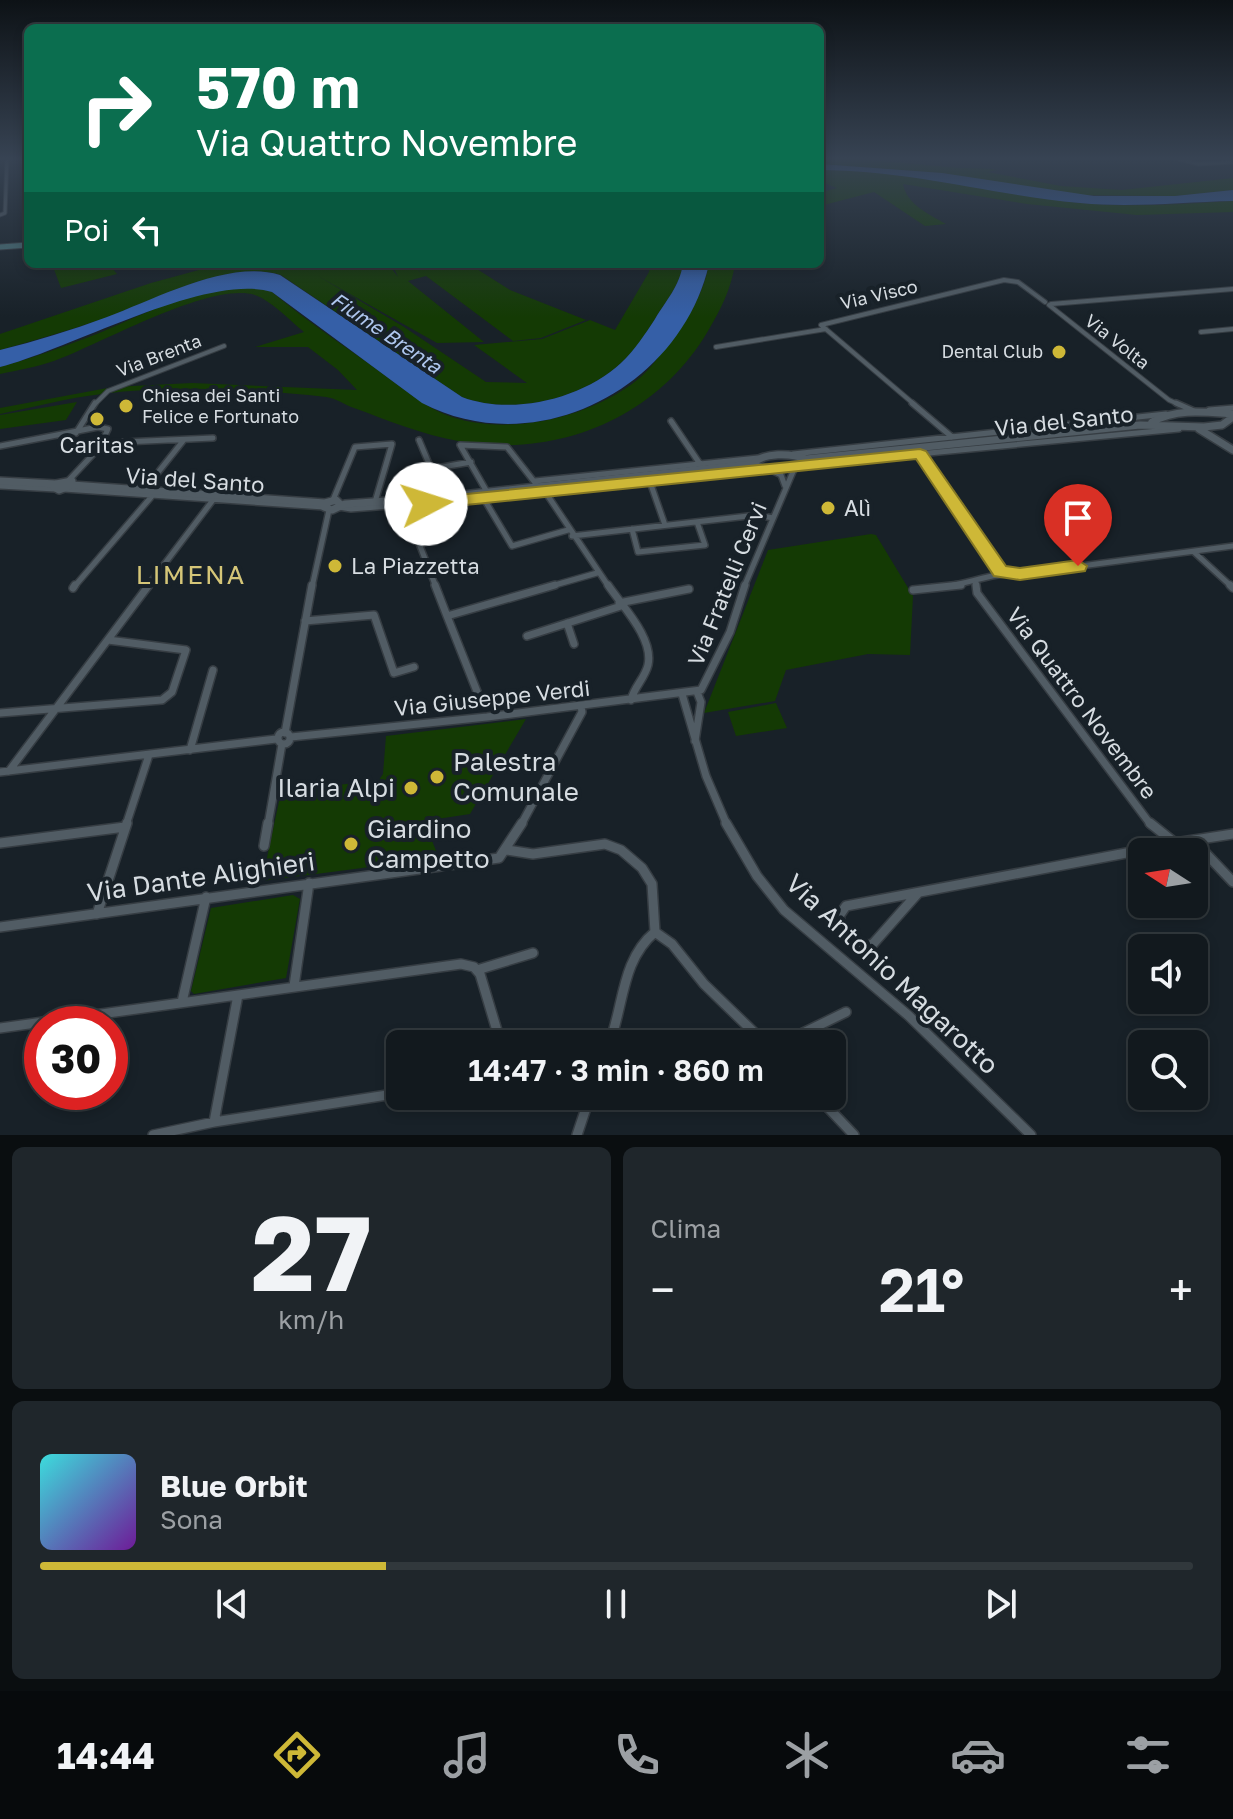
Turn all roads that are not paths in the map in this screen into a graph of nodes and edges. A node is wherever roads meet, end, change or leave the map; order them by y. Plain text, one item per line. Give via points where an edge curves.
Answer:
1 (24, 245) edge
2 (0, 247) edge
3 (1018, 282) joint
4 (1233, 289) edge
5 (1048, 304) junction
6 (826, 329) junction
7 (1233, 329) edge
8 (1201, 332) dead end
9 (224, 346) dead end
10 (716, 347) dead end
11 (1169, 400) junction
12 (1204, 410) junction
13 (1195, 411) junction
14 (1175, 413) junction
15 (1165, 416) junction
16 (1230, 417) edge
17 (671, 421) dead end
18 (1141, 421) junction
19 (1216, 425) junction
20 (1173, 426) junction
21 (1190, 428) junction
22 (76, 433) junction
23 (952, 437) junction
24 (213, 438) dead end
25 (419, 440) dead end
26 (183, 441) junction
27 (1222, 441) junction
28 (101, 443) junction
29 (982, 444) junction
30 (0, 446) edge
31 (1233, 450) edge
32 (793, 454) junction
33 (920, 454) junction
34 (849, 458) junction
35 (755, 461) junction
36 (471, 462) junction
37 (700, 464) junction
38 (801, 464) junction
39 (431, 469) junction
40 (768, 470) junction
41 (609, 476) junction
42 (650, 482) junction
43 (2, 484) edge
44 (535, 484) junction
45 (63, 485) junction
46 (785, 486) junction
47 (569, 487) junction
48 (148, 493) junction
49 (546, 493) junction
50 (486, 495) junction
51 (443, 497) junction
52 (213, 500) junction
53 (374, 502) junction
54 (332, 505) junction
55 (404, 505) junction
56 (773, 518) junction
57 (697, 522) junction
58 (665, 525) junction
59 (632, 529) junction
60 (570, 533) junction
61 (1233, 546) edge
62 (1194, 552) junction
63 (1001, 572) junction
64 (597, 573) junction
65 (976, 585) junction
66 (73, 588) dead end
67 (1233, 588) edge
68 (689, 589) dead end
69 (913, 590) dead end
70 (620, 604) junction
71 (447, 616) junction
72 (305, 621) junction
73 (567, 623) junction
74 (527, 636) dead end
75 (108, 640) junction
76 (574, 644) dead end
77 (414, 667) dead end
78 (213, 670) dead end
79 (643, 679) junction
80 (697, 692) junction
81 (682, 694) junction
82 (649, 698) junction
83 (631, 700) junction
84 (482, 704) dead end
85 (581, 706) junction
86 (570, 707) junction
87 (54, 710) junction
88 (0, 713) edge
89 (572, 729) junction
90 (288, 735) junction
91 (279, 742) junction
92 (695, 749) junction
93 (190, 750) junction
94 (149, 755) junction
95 (4, 771) edge
96 (125, 827) junction
97 (1233, 834) edge
98 (1164, 838) edge
99 (1208, 838) edge
100 (0, 843) edge
101 (264, 846) dead end
102 (507, 850) junction
103 (1128, 853) edge
104 (1208, 856) edge
105 (1233, 882) edge
106 (309, 883) junction
107 (918, 893) junction
108 (206, 897) junction
109 (97, 914) junction
110 (0, 928) edge
111 (655, 932) junction
112 (533, 953) dead end
113 (477, 970) junction
114 (294, 986) junction
115 (238, 995) junction
116 (182, 1002) junction
117 (846, 1012) dead end
118 (0, 1028) edge
119 (496, 1030) edge
120 (614, 1030) edge
121 (752, 1030) edge
122 (809, 1030) edge
123 (386, 1095) edge
124 (585, 1110) edge
125 (830, 1110) edge
126 (214, 1122) junction
127 (153, 1135) edge
128 (577, 1135) edge
129 (854, 1135) edge
130 (1031, 1135) edge

1 - 2 main road
3 - 5 street, Via Volta
3 - 6 street, Via Visco via 997,281 825,322 821,325
4 - 5 street
5 - 11 street, Via Volta
6 - 10 street
6 - 23 street, Via Visco
7 - 8 street
9 - 22 street, Via Brenta via 108,391
11 - 13 street
11 - 14 street
12 - 13 street, Via del Santo
12 - 16 street, Via del Santo
12 - 16 street, Via del Santo
13 - 14 street, Via del Santo
14 - 15 street, Via del Santo
15 - 18 street, Via del Santo
15 - 20 street, Via del Santo
16 - 19 street, Via del Santo
17 - 37 street
18 - 20 street, Via del Santo
18 - 23 street
18 - 29 street, Via del Santo
19 - 21 street, Via del Santo
19 - 27 street via 1213,431
20 - 21 street, Via del Santo
21 - 27 street
21 - 29 street, Via del Santo
22 - 28 street via 108,429
22 - 30 street
23 - 32 street
24 - 26 street
25 - 39 street
26 - 28 street
26 - 48 street
27 - 31 street
28 - 45 street
29 - 33 street, Via del Santo
29 - 34 street, Via del Santo
32 - 35 street
32 - 38 street
33 - 34 street, Via del Santo
33 - 63 street
34 - 38 street, Via del Santo
35 - 37 street
35 - 40 street
35 - 41 street, Via del Santo
36 - 39 street
36 - 44 street via 460,445 507,447
36 - 50 street
37 - 41 street
38 - 40 street, Via del Santo
38 - 46 street, Via Fratelli Cervi
39 - 51 street
40 - 42 street, Via del Santo
40 - 46 street, Via Fratelli Cervi via 781,475
41 - 44 street
41 - 47 street, Via del Santo
42 - 47 street, Via del Santo
42 - 58 street
43 - 45 street
43 - 45 street
44 - 47 street, Via del Santo
44 - 50 street, Via del Santo
45 - 48 street, Via del Santo
45 - 48 street, Via del Santo
46 - 56 street, Via Fratelli Cervi
47 - 49 street, Via del Santo
48 - 52 street, Via del Santo
48 - 54 street, Via del Santo
48 - 66 street
49 - 50 street, Via del Santo
49 - 60 street
50 - 51 street, Via del Santo
50 - 55 street, Via del Santo
50 - 60 street via 512,546
51 - 53 street, Via del Santo
52 - 54 street, Via del Santo
52 - 75 street
53 - 54 street, Via del Santo
53 - 54 street via 392,444 355,447
54 - 55 street, Via del Santo
54 - 72 street
55 - 71 street
56 - 57 street
56 - 80 street, Via Fratelli Cervi via 730,632 706,684
57 - 58 street
57 - 59 street via 705,545 638,552
58 - 59 street
59 - 60 street
60 - 64 street
61 - 62 street
62 - 63 street
62 - 67 street
63 - 65 street
64 - 70 street
64 - 71 street
65 - 69 street
65 - 98 street, Via Quattro Novembre
68 - 70 street
70 - 73 street
70 - 79 street via 646,642 650,656
71 - 84 street
72 - 77 street via 374,615 394,673
72 - 90 street
73 - 74 street
73 - 76 street
75 - 87 street
75 - 87 street via 186,650 172,692 162,700
78 - 93 street
79 - 82 street
79 - 83 street
80 - 81 street, Via Giuseppe Verdi
80 - 92 street, Via Antonio Magarotto via 701,702
81 - 82 street, Via Giuseppe Verdi
81 - 92 street, Via Antonio Magarotto
82 - 83 street, Via Giuseppe Verdi
83 - 85 street, Via Giuseppe Verdi
85 - 86 street, Via Giuseppe Verdi
85 - 89 street
86 - 89 street
86 - 90 street, Via Giuseppe Verdi
87 - 88 street
87 - 95 street
89 - 102 street
90 - 91 street, Via Giuseppe Verdi
91 - 93 street, Via Giuseppe Verdi
91 - 101 street
92 - 130 street, Via Antonio Magarotto via 736,840 777,902 881,991
93 - 94 street, Via Giuseppe Verdi
94 - 95 street, Via Giuseppe Verdi
94 - 96 street
96 - 100 street
96 - 109 street
97 - 99 street
102 - 106 street, Via Dante Alighieri via 490,861
102 - 111 street via 525,855 615,846 651,883
103 - 107 street
104 - 105 street
106 - 108 street, Via Dante Alighieri
106 - 114 street
107 - 107 street via 846,906 839,916 842,931 858,945 872,945
108 - 109 street, Via Dante Alighieri
108 - 116 street
109 - 110 street, Via Dante Alighieri
111 - 120 street via 635,951
111 - 121 street
112 - 113 street
113 - 114 street via 461,964
113 - 119 street
114 - 115 street
115 - 116 street
115 - 126 street
116 - 118 street
117 - 122 street
123 - 126 street
124 - 128 street
125 - 129 street
126 - 127 street

